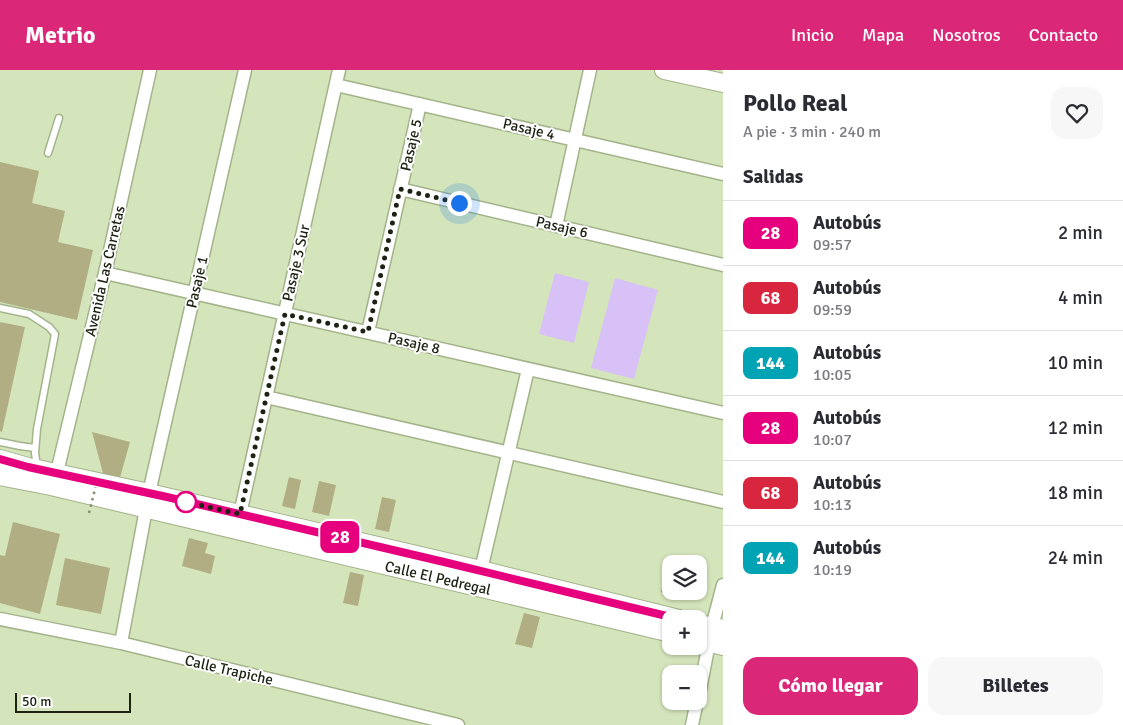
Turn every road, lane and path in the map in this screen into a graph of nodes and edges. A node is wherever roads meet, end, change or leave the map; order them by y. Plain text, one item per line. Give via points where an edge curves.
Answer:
1 (150, 70) edge
2 (245, 70) edge
3 (339, 70) edge
4 (590, 70) edge
5 (664, 70) edge
6 (723, 83) edge
7 (336, 85) junction
8 (420, 104) junction
9 (59, 118) dead end
10 (575, 140) junction
11 (48, 153) dead end
12 (723, 174) edge
13 (400, 189) junction
14 (556, 226) junction
15 (723, 265) edge
16 (105, 273) junction
17 (195, 293) junction
18 (0, 308) edge
19 (285, 314) junction
20 (368, 332) junction
21 (528, 369) junction
22 (266, 397) junction
23 (723, 413) edge
24 (0, 442) edge
25 (36, 448) junction
26 (508, 453) junction
27 (0, 459) edge
28 (37, 468) junction
29 (57, 472) junction
30 (0, 476) edge
31 (98, 477) dead end
32 (147, 501) junction
33 (723, 502) edge
34 (89, 513) dead end
35 (240, 514) junction
36 (481, 570) junction
37 (723, 585) edge
38 (662, 615) edge
39 (0, 619) edge
40 (662, 632) edge
41 (711, 635) edge
42 (121, 643) junction
43 (705, 665) edge
44 (695, 710) edge
45 (458, 725) edge
46 (692, 725) edge

1 - 16 street, Avenida Las Carretas
2 - 17 street, Pasaje 1
3 - 7 street, Pasaje 3 Sur
4 - 10 street
5 - 6 main road
7 - 8 street, Pasaje 4
7 - 19 street, Pasaje 3 Sur
8 - 10 street, Pasaje 4
8 - 13 street, Pasaje 5
9 - 11 lane
10 - 12 street, Pasaje 4
10 - 14 street
13 - 14 street, Pasaje 6
13 - 20 street, Pasaje 5
14 - 15 street, Pasaje 6
16 - 17 street, Pasaje 8
16 - 29 street, Avenida Las Carretas
17 - 19 street, Pasaje 8
17 - 32 street, Pasaje 1
18 - 25 lane via 29,314 55,334
19 - 20 street, Pasaje 8
19 - 22 street, Pasaje 3 Sur
20 - 21 street, Pasaje 8
21 - 23 street, Pasaje 8
21 - 26 street
22 - 26 street
22 - 35 street, Pasaje 3 Sur
24 - 25 lane
25 - 28 lane
26 - 33 street
26 - 36 street
27 - 28 main road, Calle El Pedregal
28 - 29 main road, Calle El Pedregal
29 - 32 main road, Calle El Pedregal
30 - 32 main road, Calle El Pedregal
31 - 34 path, bridge
32 - 35 main road, Calle El Pedregal
32 - 40 main road, Calle El Pedregal
32 - 42 street, Pasaje 1
35 - 36 main road, Calle El Pedregal
36 - 38 main road, Calle El Pedregal
37 - 41 street
39 - 42 street, Calle Trapiche
41 - 43 street
42 - 45 street, Calle Trapiche
44 - 46 street

